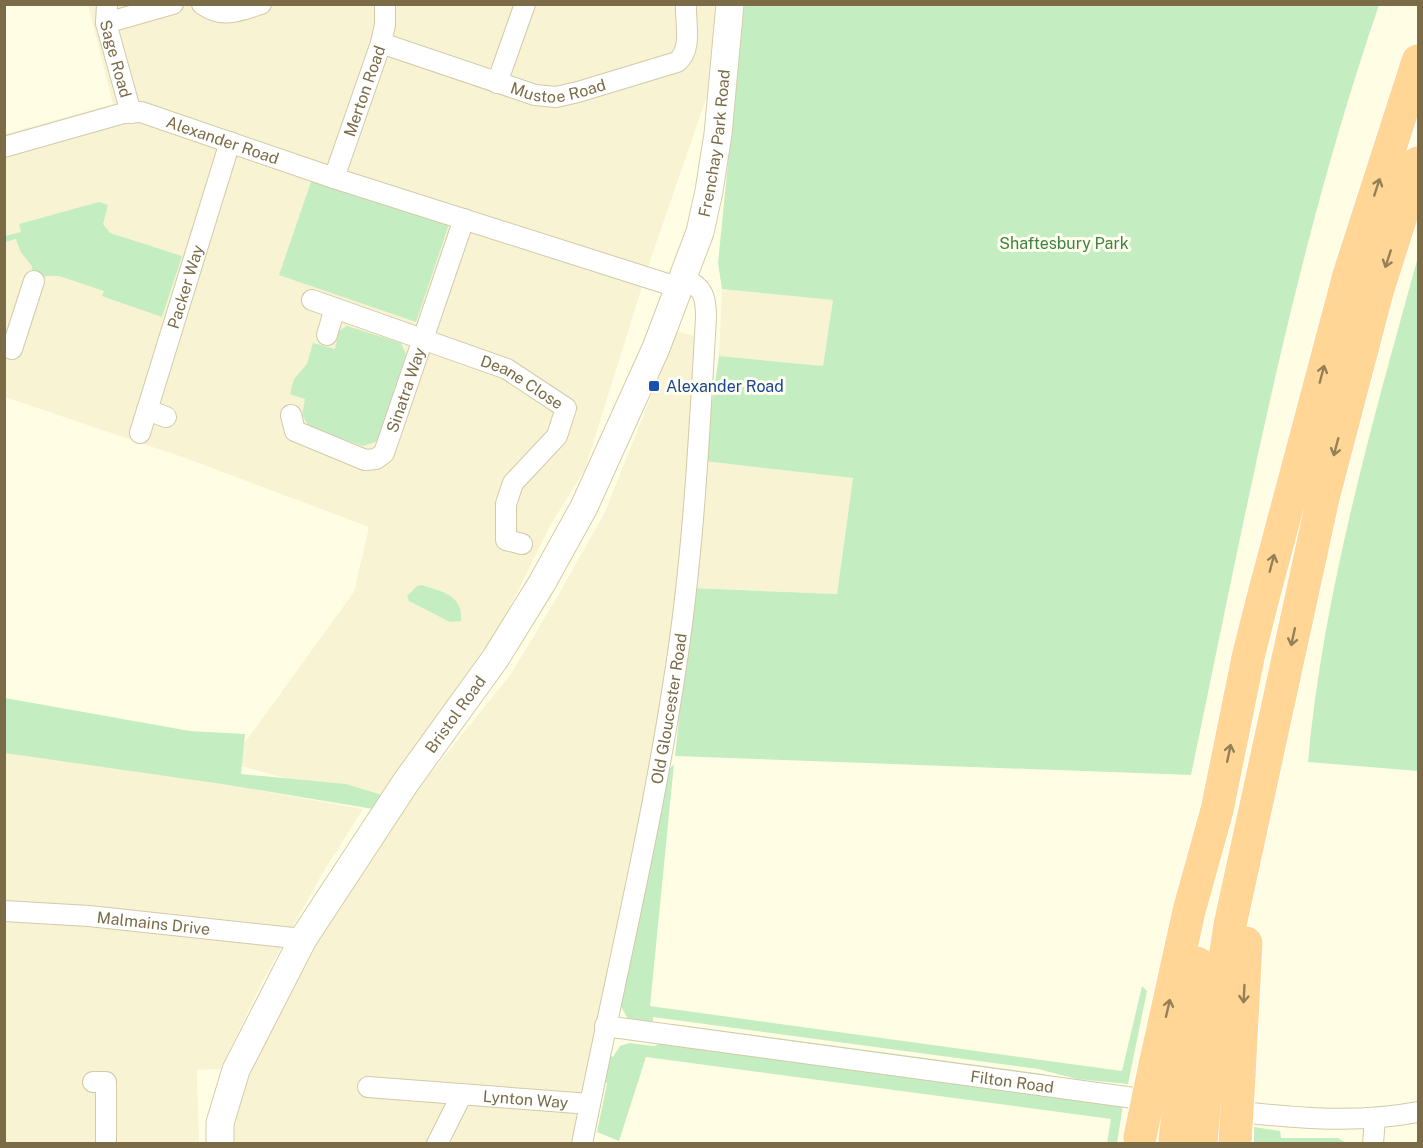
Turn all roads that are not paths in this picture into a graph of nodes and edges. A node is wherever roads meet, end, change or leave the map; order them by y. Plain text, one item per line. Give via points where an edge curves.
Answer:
1 (173, 4) edge
2 (202, 4) edge
3 (261, 4) edge
4 (385, 4) edge
5 (525, 4) edge
6 (686, 4) edge
7 (730, 4) edge
8 (106, 14) edge
9 (381, 43) junction
10 (1419, 61) edge
11 (497, 82) junction
12 (131, 112) junction
13 (230, 142) junction
14 (4, 147) edge
15 (1419, 164) edge
16 (334, 178) junction
17 (464, 219) junction
18 (34, 281) dead end
19 (682, 283) junction
20 (312, 300) dead end
21 (335, 308) junction
22 (12, 322) edge
23 (327, 335) dead end
24 (422, 338) junction
25 (12, 349) dead end
26 (147, 410) junction
27 (291, 415) dead end
28 (166, 417) dead end
29 (140, 433) dead end
30 (522, 544) dead end
31 (1248, 851) junction
32 (4, 911) edge
33 (303, 939) junction
34 (605, 1026) junction
35 (1182, 1068) junction
36 (93, 1082) dead end
37 (368, 1088) dead end
38 (462, 1094) junction
39 (590, 1104) junction
40 (1419, 1112) edge
41 (1376, 1118) junction
42 (1140, 1140) edge
43 (1188, 1142) edge
44 (106, 1143) edge
45 (220, 1143) edge
46 (437, 1143) edge
47 (582, 1143) edge
48 (1235, 1143) edge
49 (1373, 1143) edge

1 - 8 street
2 - 3 street via 214,13 229,13
4 - 9 street, Merton Road
5 - 11 street
6 - 11 street, Mustoe Road via 685,54 675,63 556,97 534,95
7 - 19 main road, Frenchay Park Road via 714,162 700,232
8 - 12 street, Sage Road
9 - 11 street, Mustoe Road
9 - 16 street, Merton Road
35 -> 10 highway via 1217,810 1249,653 1349,275
12 - 13 street, Alexander Road
12 - 14 street, Alexander Road
13 - 16 street, Alexander Road
13 - 26 street, Packer Way
15 -> 31 highway via 1377,292 1323,498
16 - 17 street, Alexander Road
17 - 19 street, Alexander Road
17 - 24 street, Sinatra Way
18 - 22 street
19 - 33 main road, Bristol Road via 584,507 542,583 495,659 406,782
19 - 34 street, Old Gloucester Road via 699,286 706,305 693,516 674,685
20 - 21 street
21 - 23 street
21 - 24 street
22 - 25 street
24 - 27 street, Sinatra Way via 384,453 376,459 365,460 295,431
24 - 30 street, Deane Close via 507,369 566,408 557,436 513,483 506,504 506,540
26 - 28 street
26 - 29 street, Packer Way
31 - 35 highway via 1230,925
31 -> 48 highway, bridge
32 - 33 street, Malmains Drive
33 - 45 main road, Bristol Road via 236,1070 220,1122
34 - 39 street, Old Gloucester Road
34 - 41 street, Filton Road via 1274,1116
35 - 42 highway, bridge
35 - 43 highway, bridge
36 - 44 street via 106,1082
37 - 38 street, Lynton Way
38 - 39 street, Lynton Way
38 - 46 street, Lynton Way
39 - 47 street, Old Gloucester Road
40 - 41 street, Filton Road
41 - 49 street

